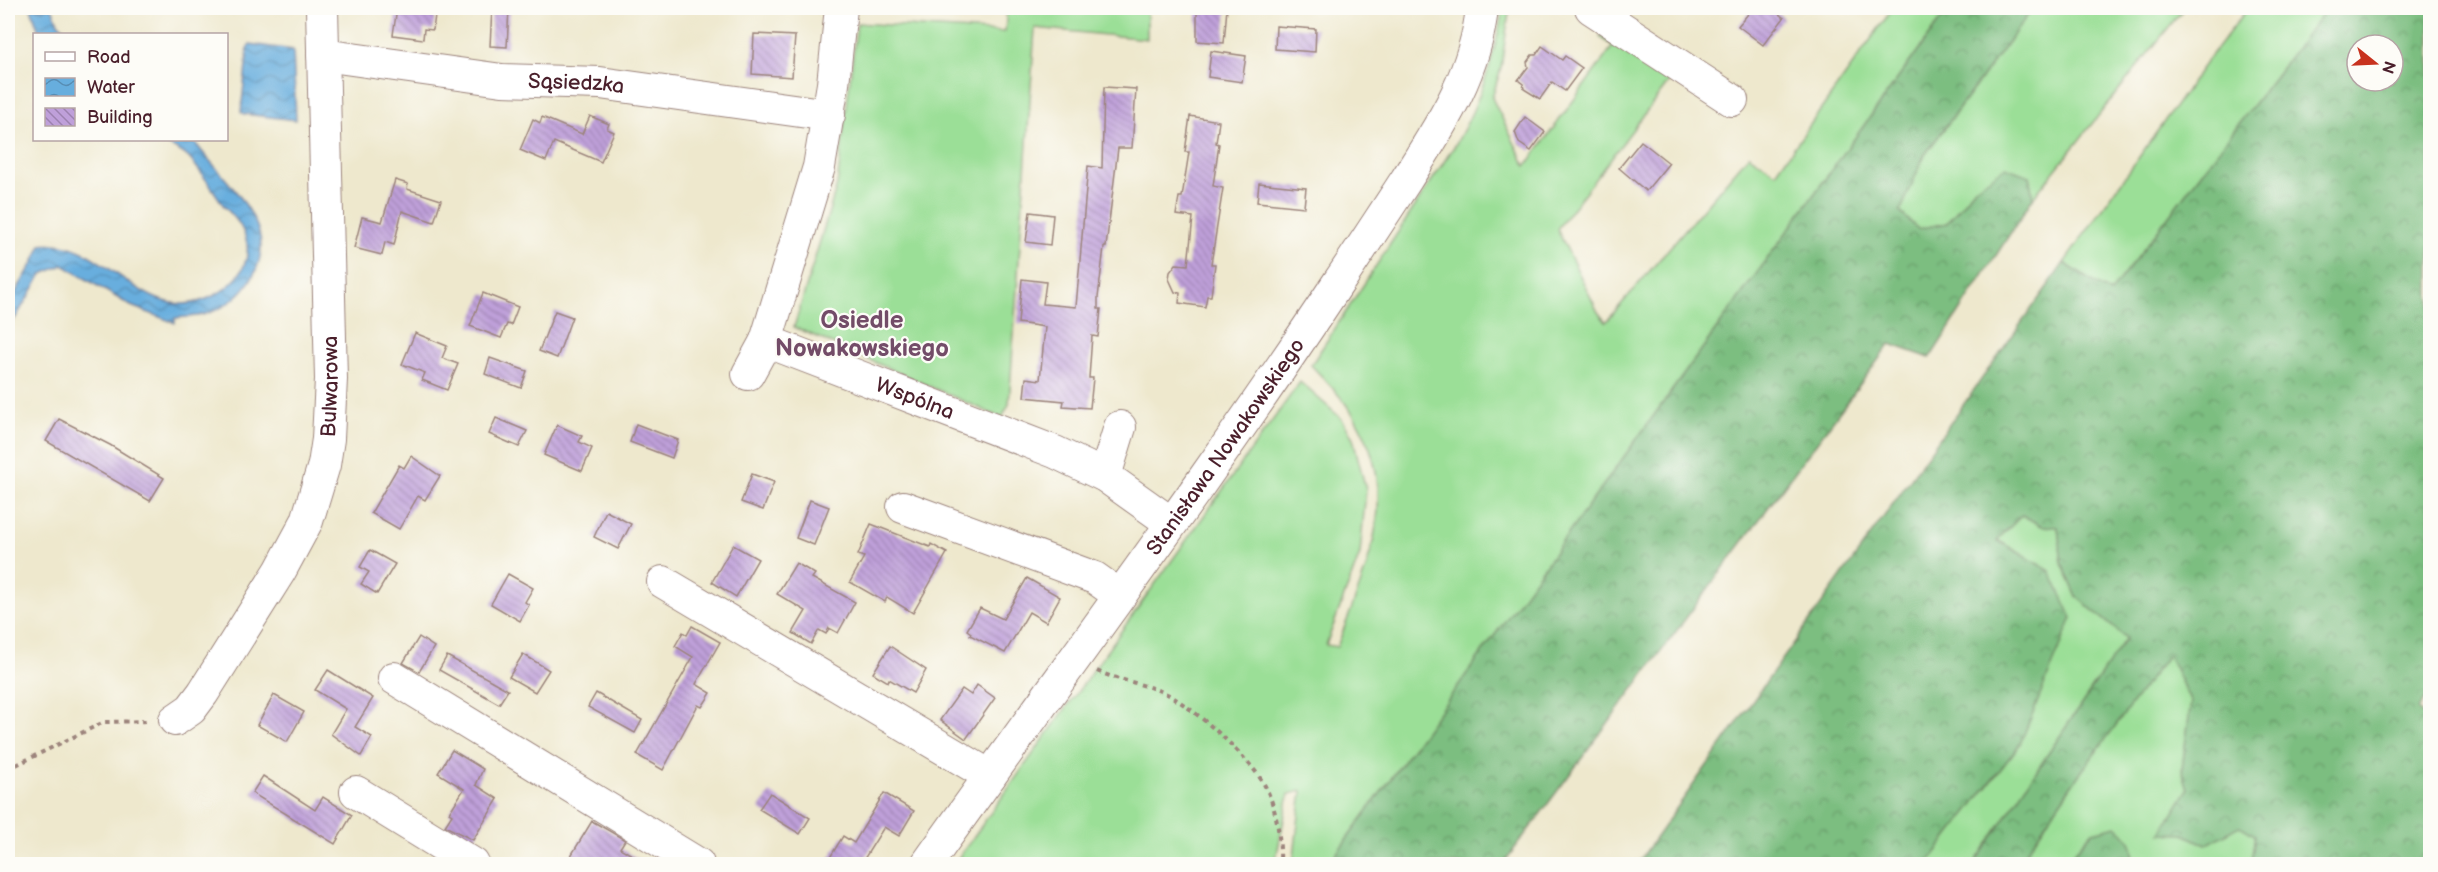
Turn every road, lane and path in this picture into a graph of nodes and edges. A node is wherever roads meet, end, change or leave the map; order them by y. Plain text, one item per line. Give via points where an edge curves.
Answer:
1 (322, 8) edge
2 (841, 8) edge
3 (1482, 8) edge
4 (1592, 8) edge
5 (323, 55) junction
6 (1732, 100) dead end
7 (829, 115) junction
8 (766, 341) junction
9 (748, 374) dead end
10 (1120, 427) dead end
11 (1106, 477) junction
12 (903, 507) dead end
13 (1171, 523) junction
14 (663, 582) dead end
15 (1119, 595) junction
16 (1074, 657) junction
17 (394, 678) dead end
18 (175, 720) joint
19 (8, 769) edge
20 (990, 777) junction
21 (356, 792) dead end
22 (473, 864) edge
23 (698, 864) edge
24 (927, 864) edge
25 (1280, 864) edge

1 - 5 street, Bulwarowa
2 - 7 street
3 - 13 street, Stanisława Nowakowskiego via 1469,66 1448,114 1296,346
4 - 6 street
5 - 7 street, Sąsiedzka via 502,80 600,83
5 - 18 street, Bulwarowa via 331,379 324,465 307,521 280,571 203,693
7 - 8 street via 812,194
8 - 9 street
8 - 11 street, Wspólna via 1055,452
10 - 11 street
11 - 13 street, Wspólna
12 - 15 street via 1095,579
13 - 15 street, Stanisława Nowakowskiego
14 - 20 street
15 - 16 street, Stanisława Nowakowskiego
16 - 20 street, Stanisława Nowakowskiego
16 - 25 path via 1100,672 1168,694 1212,727 1248,762 1266,788 1276,820
17 - 23 street
18 - 19 path via 104,722
20 - 24 street, Stanisława Nowakowskiego
21 - 22 street

